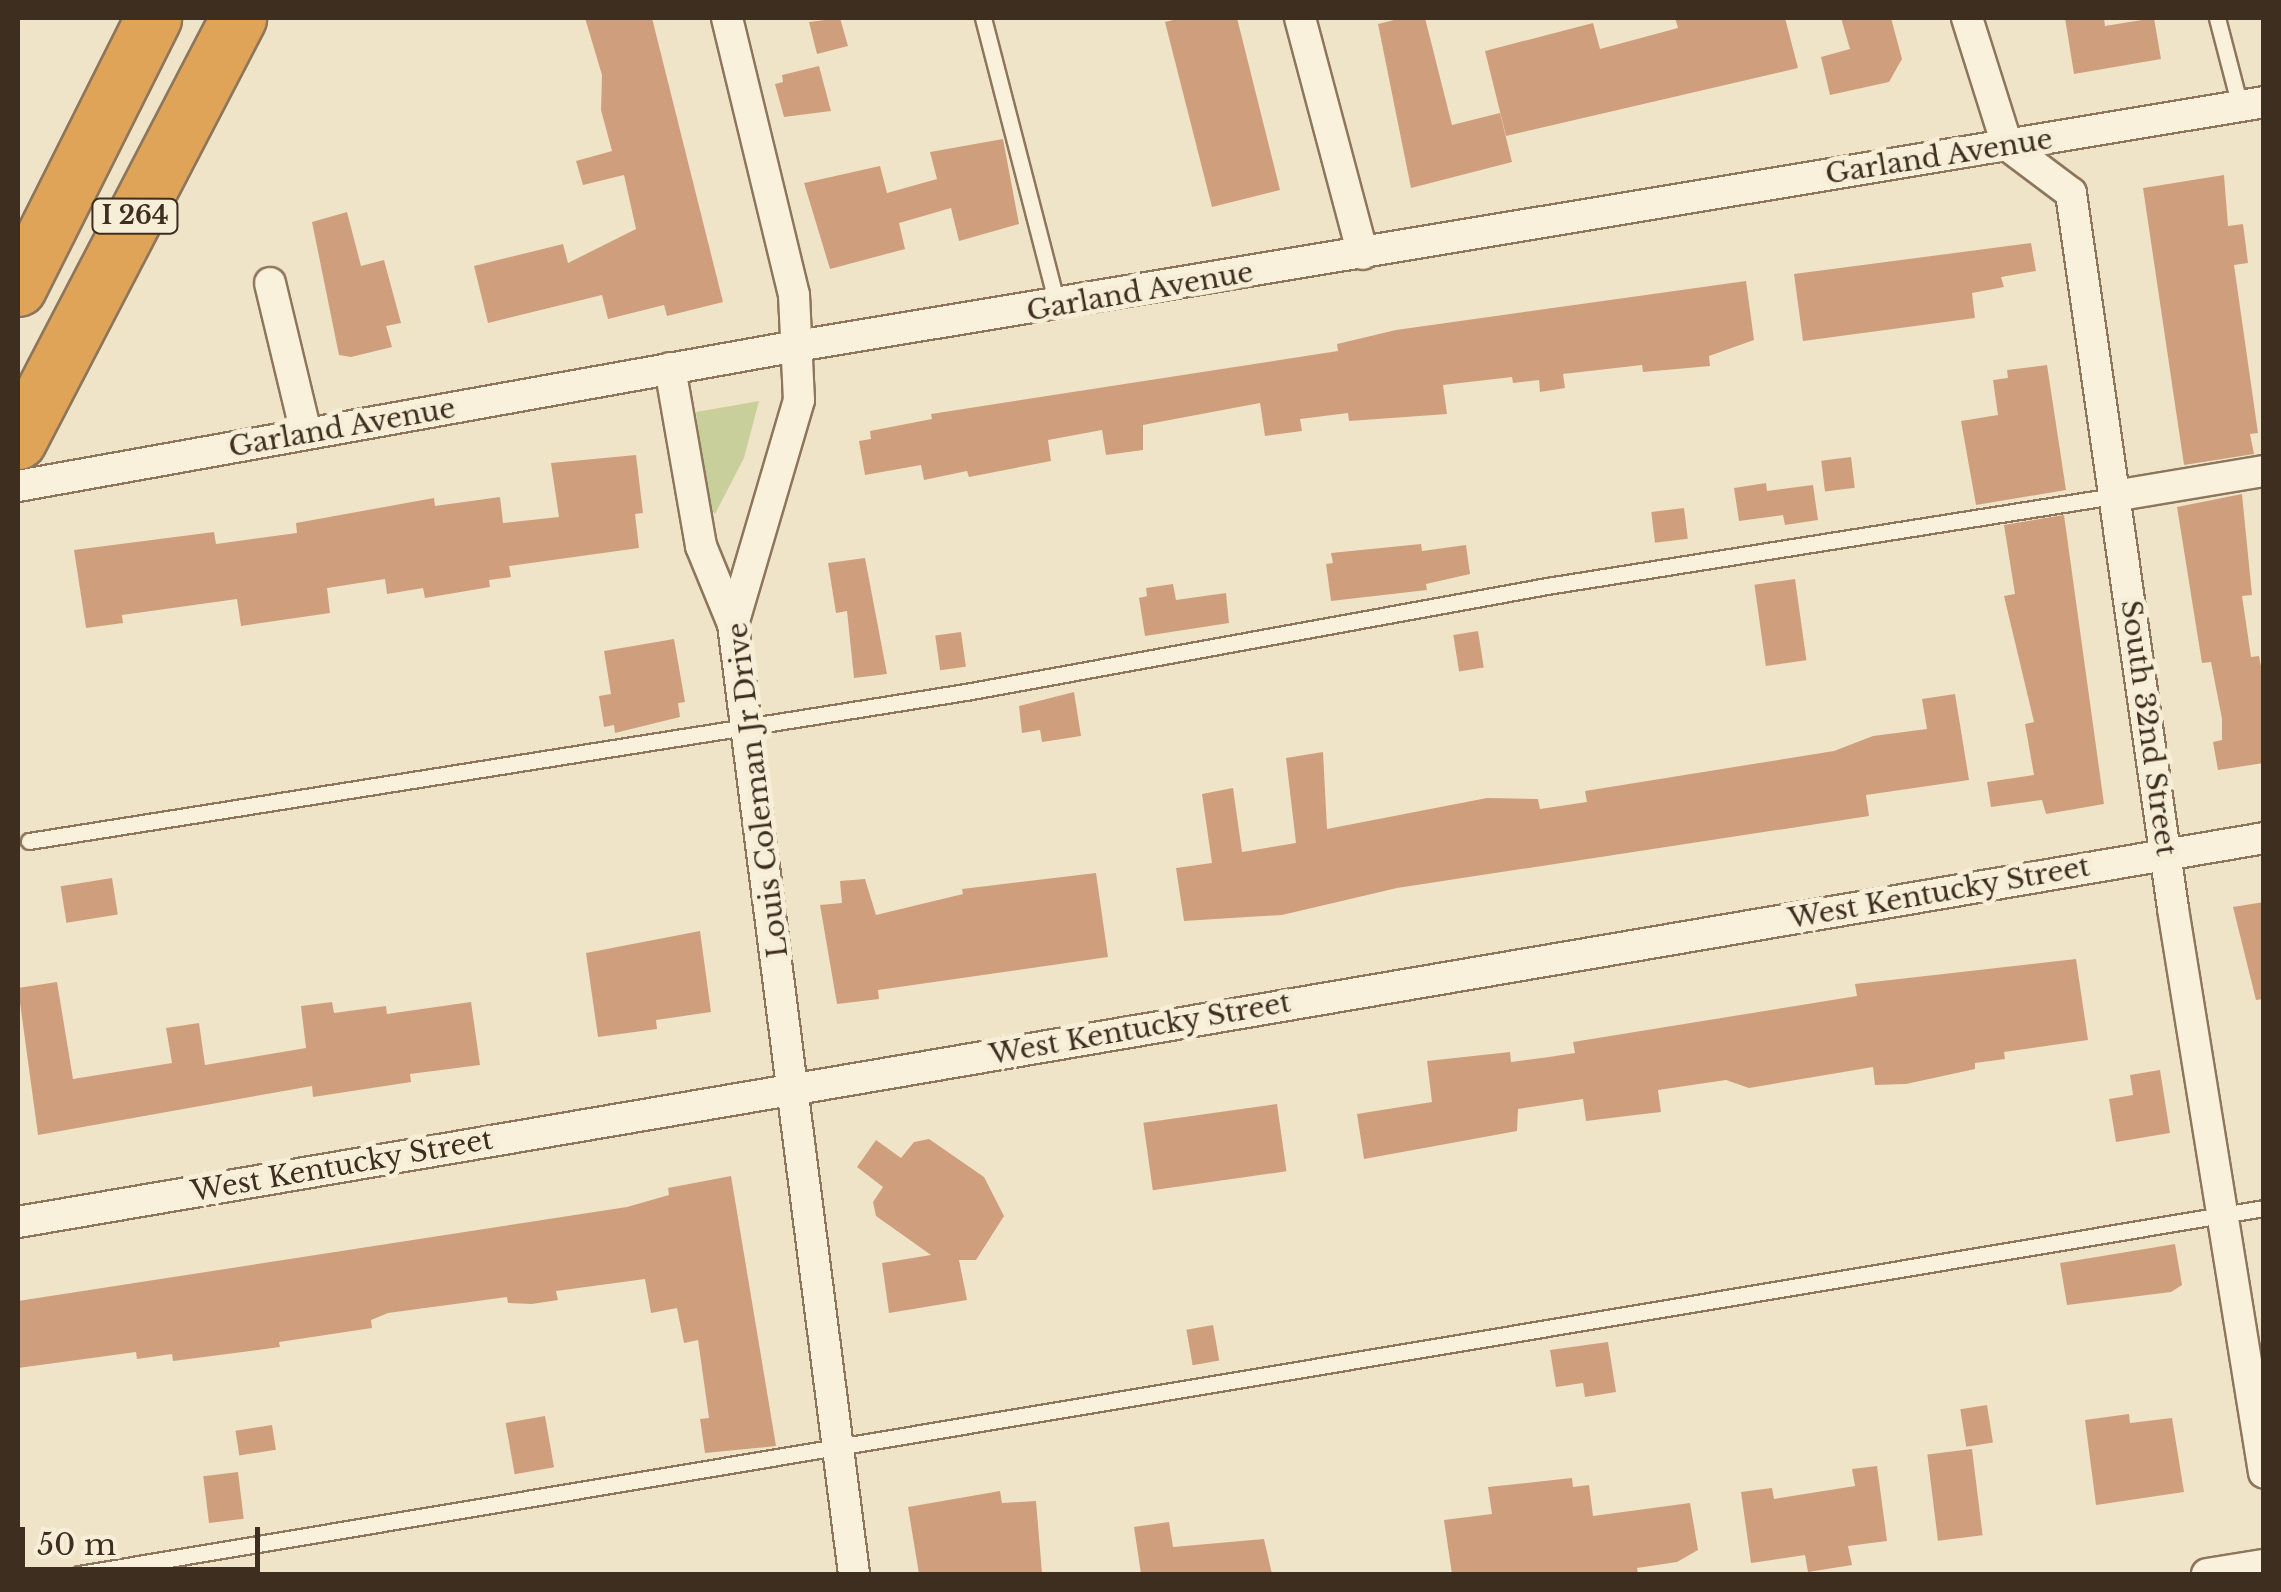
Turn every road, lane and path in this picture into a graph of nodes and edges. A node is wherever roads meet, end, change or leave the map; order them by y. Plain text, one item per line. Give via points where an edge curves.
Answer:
1 (153, 18) edge
2 (238, 18) edge
3 (727, 18) edge
4 (983, 18) edge
5 (1300, 18) edge
6 (1967, 18) edge
7 (2217, 18) edge
8 (2252, 104) edge
9 (2007, 145) junction
10 (1363, 254) junction
11 (270, 283) dead end
12 (18, 288) edge
13 (1058, 305) junction
14 (797, 346) junction
15 (670, 368) junction
16 (24, 428) edge
17 (306, 433) junction
18 (2264, 471) edge
19 (18, 486) edge
20 (2114, 496) junction
21 (733, 624) junction
22 (745, 728) junction
23 (2264, 838) edge
24 (28, 841) dead end
25 (2166, 854) junction
26 (796, 1088) junction
27 (2264, 1208) edge
28 (2227, 1214) junction
29 (18, 1222) edge
30 (837, 1449) junction
31 (2264, 1474) edge
32 (2264, 1565) edge
33 (79, 1574) edge
34 (854, 1574) edge
35 (2207, 1574) edge

1 - 12 highway, I 264
2 - 16 highway, I 264
3 - 14 street, Louis Coleman Jr Drive via 794,296
4 - 13 lane
5 - 10 street
6 - 9 street
7 - 8 lane
8 - 9 street, Garland Avenue
9 - 10 street, Garland Avenue
9 - 20 street, South 32nd Street via 2071,194
10 - 13 street, Garland Avenue
11 - 17 street
13 - 14 street, Garland Avenue
14 - 15 street, Garland Avenue
14 - 21 street, Louis Coleman Jr Drive via 799,400
15 - 17 street, Garland Avenue
15 - 21 street via 701,546
17 - 19 street, Garland Avenue
18 - 20 street
20 - 22 lane via 1547,586
20 - 25 street, South 32nd Street
21 - 22 street, Louis Coleman Jr Drive
22 - 24 lane
22 - 26 street, Louis Coleman Jr Drive
23 - 25 street, West Kentucky Street
25 - 26 street, West Kentucky Street
25 - 28 street, South 32nd Street
26 - 29 street, West Kentucky Street
26 - 30 street, Louis Coleman Jr Drive
27 - 28 lane
28 - 30 lane
28 - 31 street, South 32nd Street
30 - 33 lane
30 - 34 street, Louis Coleman Jr Drive
32 - 35 street

